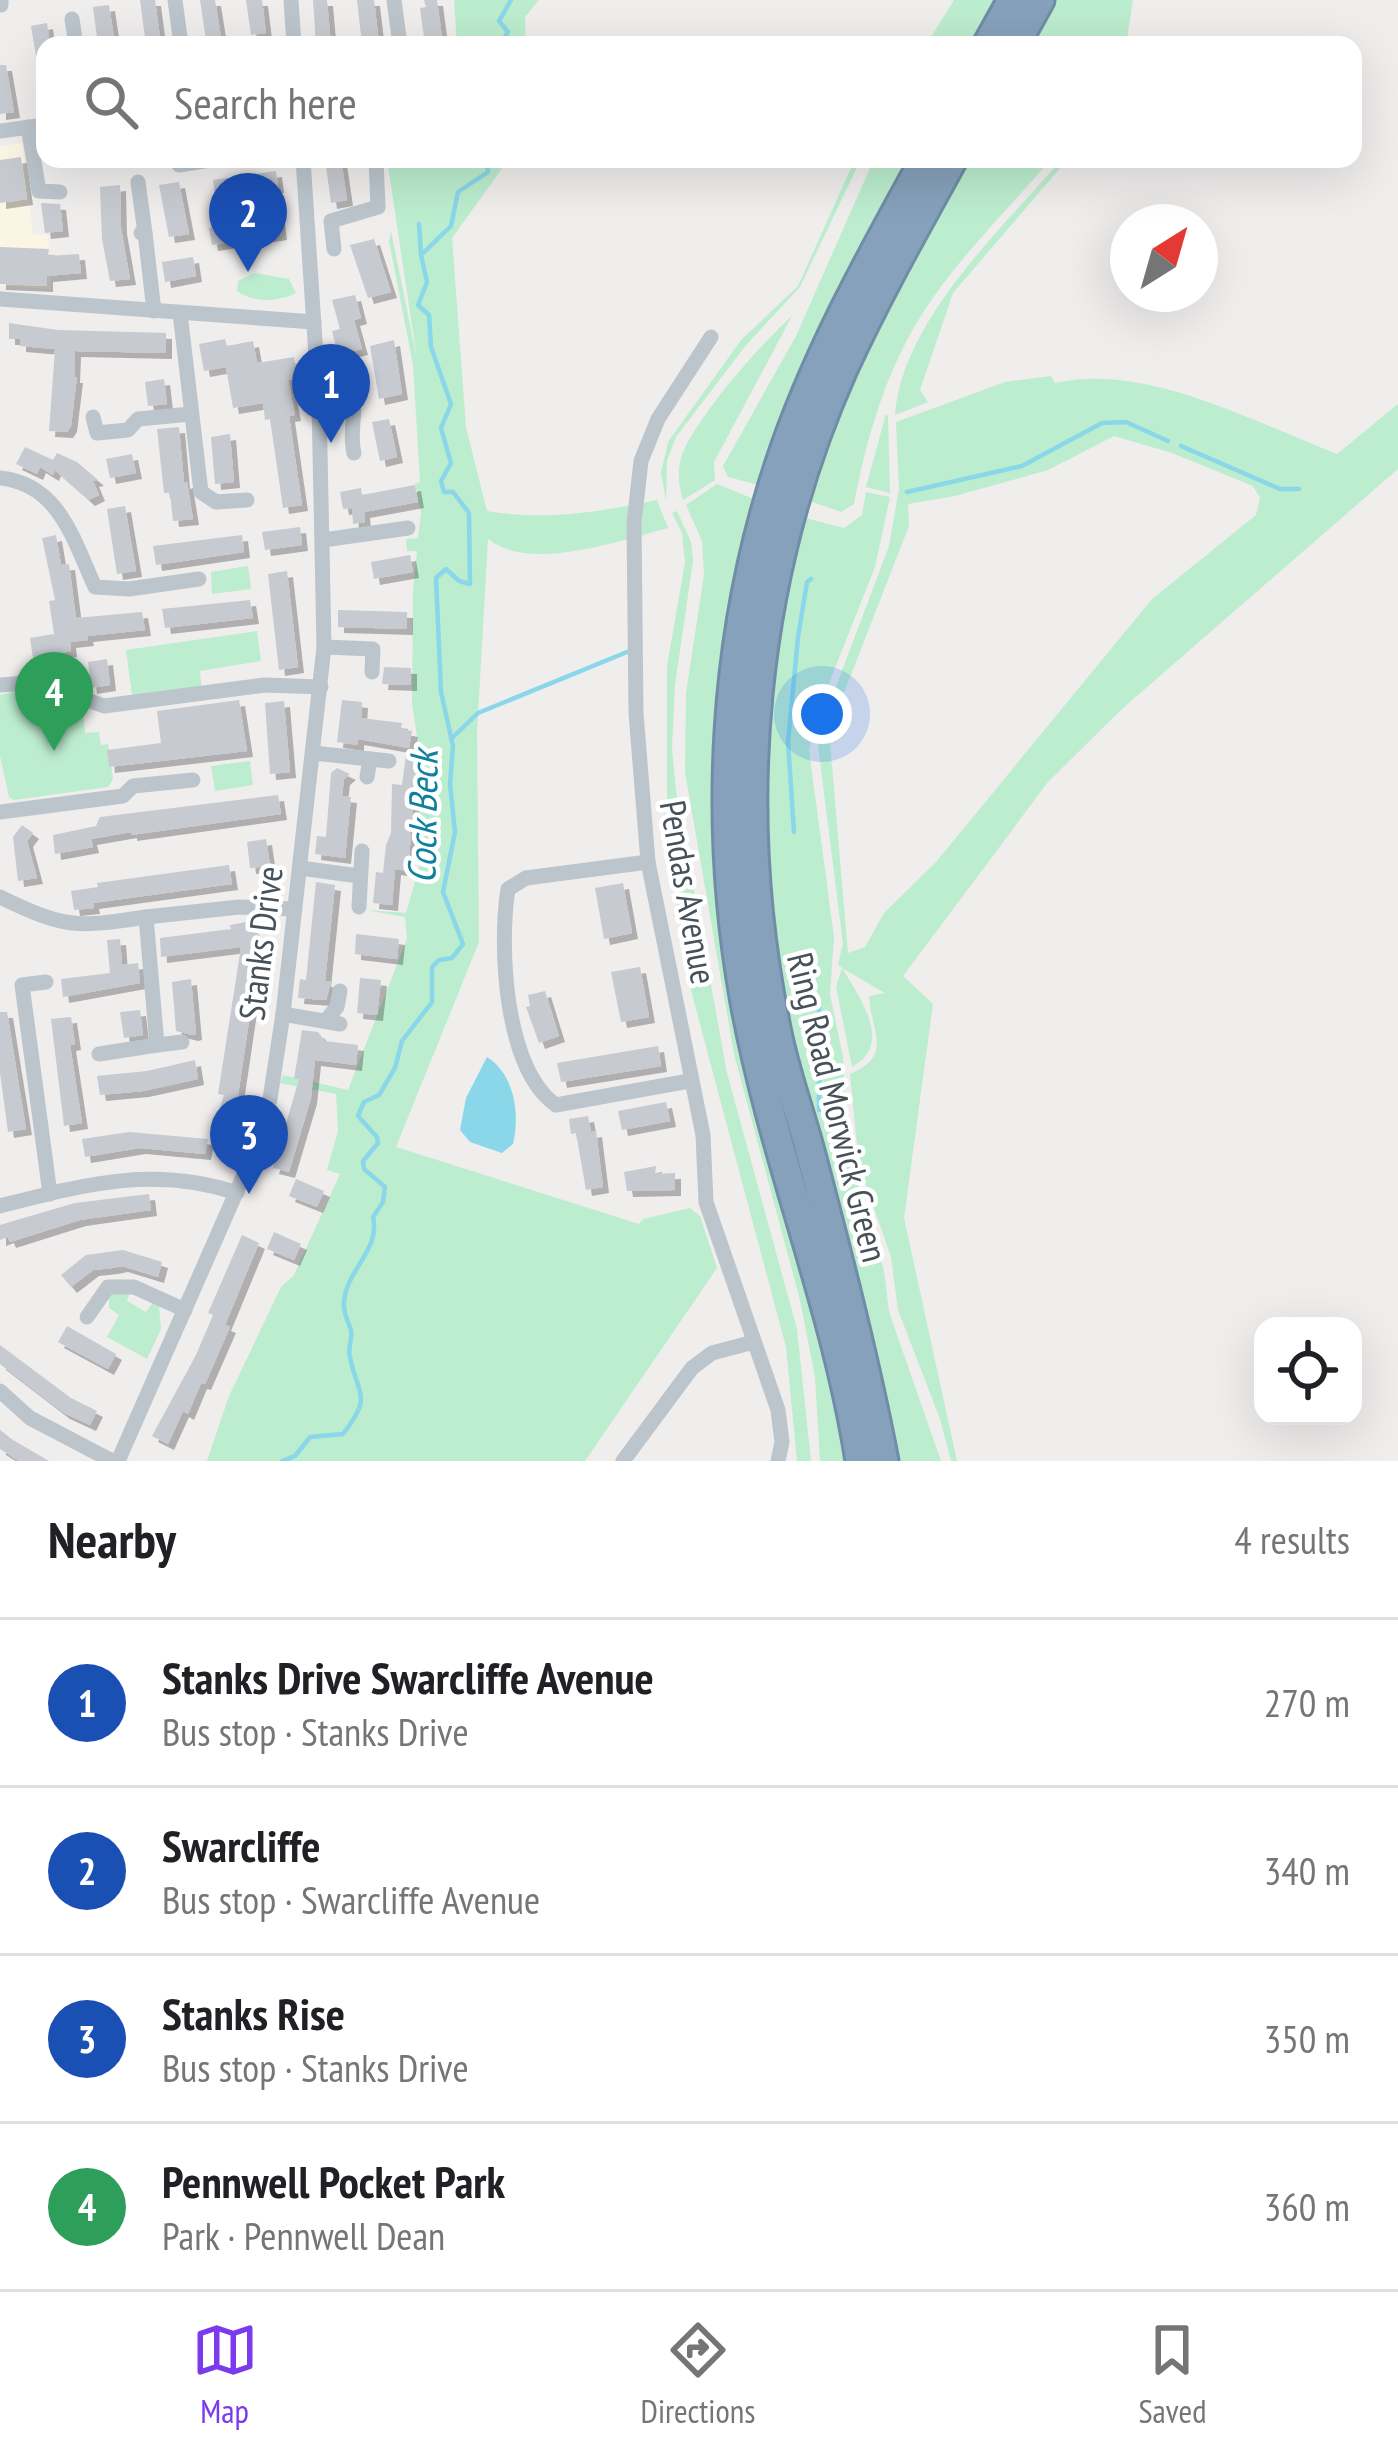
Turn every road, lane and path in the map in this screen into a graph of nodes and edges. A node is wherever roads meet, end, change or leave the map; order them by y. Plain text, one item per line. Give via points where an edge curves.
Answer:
1 (175, 0) edge
2 (291, 0) edge
3 (394, 0) edge
4 (1012, 0) edge
5 (1040, 0) edge
6 (72, 19) dead end
7 (75, 36) edge
8 (180, 36) edge
9 (293, 36) edge
10 (399, 36) edge
11 (992, 36) edge
12 (1021, 36) edge
13 (36, 126) edge
14 (0, 131) edge
15 (38, 168) edge
16 (304, 168) edge
17 (376, 168) edge
18 (920, 168) edge
19 (948, 168) edge
20 (138, 182) dead end
21 (60, 192) dead end
22 (334, 249) dead end
23 (0, 299) edge
24 (154, 311) junction
25 (180, 313) junction
26 (314, 322) junction
27 (711, 337) dead end
28 (319, 402) junction
29 (191, 414) junction
30 (94, 417) dead end
31 (354, 453) dead end
32 (0, 478) edge
33 (247, 500) dead end
34 (408, 528) dead end
35 (323, 540) junction
36 (202, 581) dead end
37 (324, 647) junction
38 (372, 672) dead end
39 (0, 685) edge
40 (321, 687) junction
41 (313, 753) junction
42 (388, 761) dead end
43 (193, 780) dead end
44 (0, 812) edge
45 (362, 851) dead end
46 (648, 862) junction
47 (300, 868) junction
48 (359, 875) junction
49 (0, 897) edge
50 (359, 907) dead end
51 (295, 909) junction
52 (146, 917) junction
53 (46, 982) dead end
54 (340, 991) dead end
55 (283, 1014) junction
56 (182, 1042) dead end
57 (157, 1045) junction
58 (99, 1054) dead end
59 (689, 1081) junction
60 (237, 1193) junction
61 (50, 1194) junction
62 (0, 1206) edge
63 (185, 1310) junction
64 (87, 1317) dead end
65 (754, 1342) junction
66 (0, 1391) edge
67 (115, 1461) edge
68 (622, 1461) edge
69 (778, 1461) edge
70 (860, 1461) edge
71 (884, 1461) edge

1 - 8 street
2 - 9 street
3 - 10 street
4 - 11 highway
5 - 12 highway
6 - 7 street
13 - 14 street
15 - 21 street via 39,191
16 - 26 street, Stanks Drive
17 - 22 street via 378,207 331,220
18 - 70 highway, Ring Road Morwick Green via 825,350 782,458 738,635 729,743 729,863 746,1006
19 - 71 highway, Ring Road Morwick Green via 875,302 815,442 776,576 753,739 763,962
20 - 24 street
23 - 24 street
24 - 25 street
25 - 26 street
25 - 29 street
26 - 28 street, Stanks Drive
27 - 46 street, Pendas Avenue via 658,419 636,502 632,632
28 - 31 street via 353,397
28 - 35 street, Stanks Drive
29 - 30 street via 97,433
29 - 33 street via 201,492 216,502
32 - 36 street via 49,496 92,591
34 - 35 street
35 - 37 street, Stanks Drive
37 - 38 street via 382,650
37 - 40 street, Stanks Drive
39 - 40 street via 38,682 104,706 265,685
40 - 41 street, Stanks Drive
41 - 42 street via 369,768
41 - 47 street, Stanks Drive
43 - 44 street
45 - 48 street
46 - 59 street, Pendas Avenue
46 - 59 street via 526,878 508,889 508,994 527,1065 556,1105
47 - 48 street
47 - 51 street, Stanks Drive
48 - 50 street
49 - 52 street via 65,925
51 - 52 street
51 - 55 street, Stanks Drive
52 - 57 street
53 - 61 street via 22,985
54 - 55 street via 333,1022
55 - 60 street, Stanks Drive via 270,1099
56 - 57 street
57 - 58 street
59 - 65 street, Pendas Avenue via 703,1135 706,1202
60 - 61 street via 172,1177
60 - 63 street, Stanks Drive
61 - 62 street
63 - 64 street via 134,1287 108,1287
63 - 67 street, Stanks Drive
65 - 68 street via 712,1352 692,1368
65 - 69 street, Pendas Avenue via 778,1410
66 - 67 street via 30,1418

